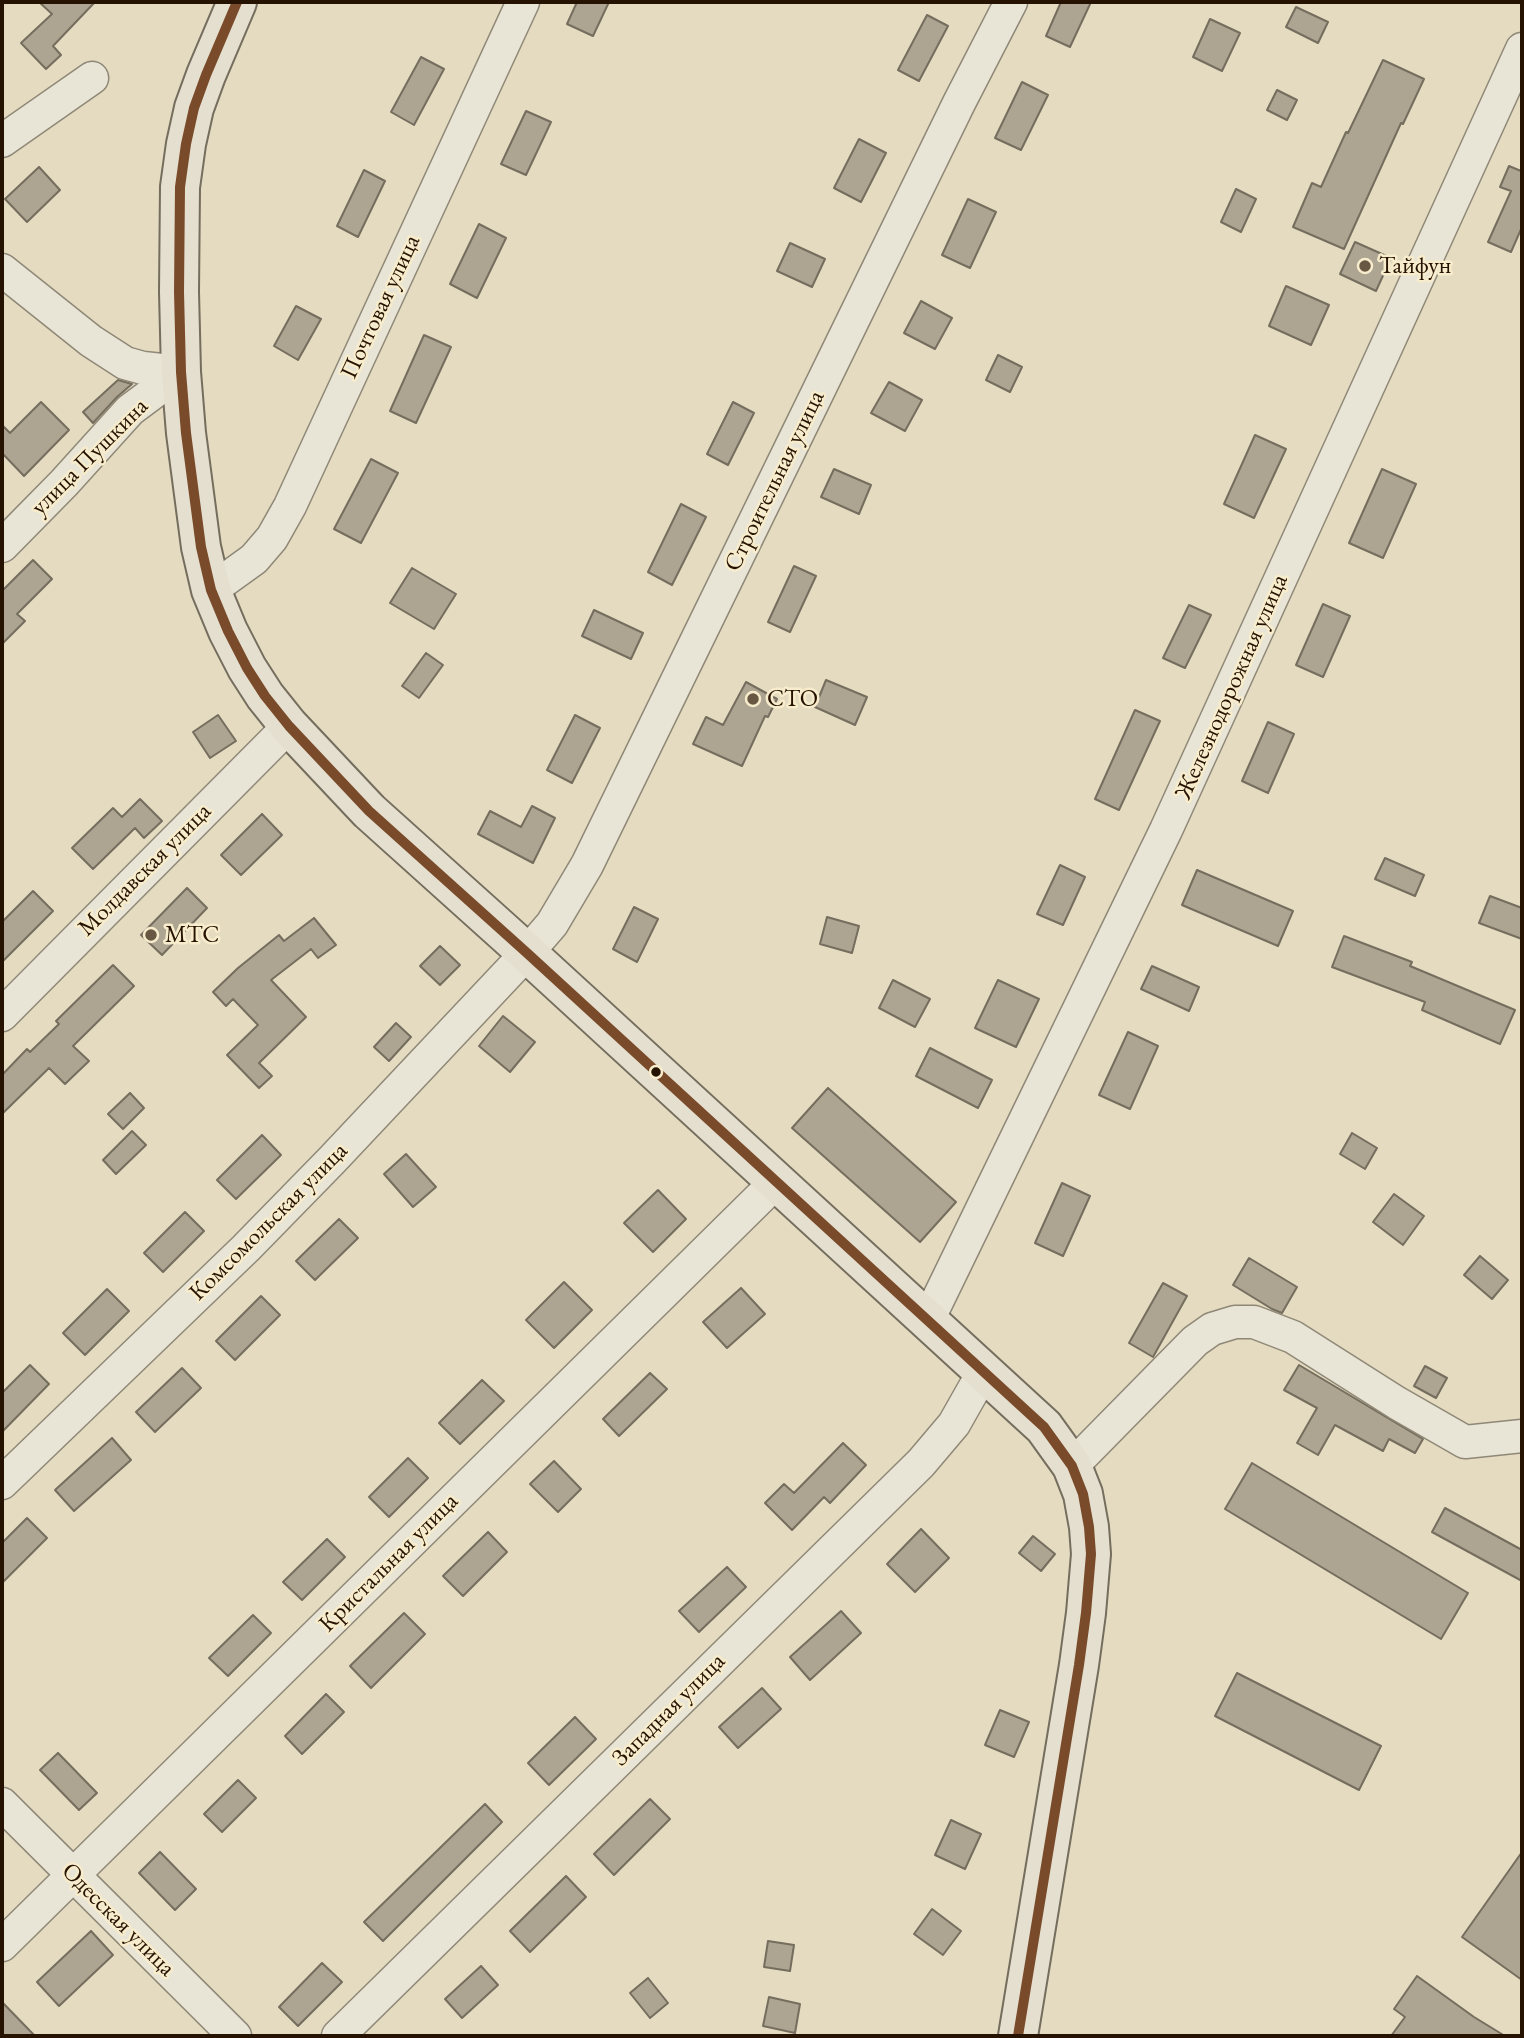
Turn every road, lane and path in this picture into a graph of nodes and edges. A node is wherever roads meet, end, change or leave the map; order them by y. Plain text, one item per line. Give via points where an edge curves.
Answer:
1 (237, 2) edge
2 (523, 2) edge
3 (1011, 2) edge
4 (1522, 49) edge
5 (92, 78) dead end
6 (2, 141) edge
7 (2, 270) edge
8 (181, 372) junction
9 (2, 546) edge
10 (211, 590) junction
11 (289, 726) junction
12 (527, 953) junction
13 (2, 1015) edge
14 (777, 1181) junction
15 (928, 1320) junction
16 (984, 1371) junction
17 (1522, 1436) edge
18 (1072, 1465) junction
19 (2, 1483) edge
20 (2, 1804) edge
21 (72, 1875) junction
22 (2, 1945) edge
23 (235, 2036) edge
24 (338, 2036) edge
25 (1018, 2036) edge

1 - 8 main road via 205,75 186,144 179,226
2 - 10 street, Почтовая улица via 290,506 254,559
3 - 12 street, Строительная улица via 587,865 552,924
4 - 15 street, Железнодорожная улица via 1166,830
5 - 6 street
7 - 8 street via 125,363
8 - 9 street, улица Пушкина via 130,410
8 - 10 main road via 192,487
10 - 11 main road via 247,667
11 - 12 main road via 369,811
11 - 13 street, Молдавская улица
12 - 14 main road
12 - 19 street, Комсомольская улица via 246,1248
14 - 15 main road
14 - 21 street, Кристальная улица
15 - 16 main road
16 - 18 main road via 1044,1427
16 - 24 street, Западная улица via 954,1424 921,1463
17 - 18 street via 1465,1442 1293,1337 1254,1322 1235,1322 1212,1329 1195,1341
18 - 25 main road via 1089,1527 1089,1584
20 - 21 street, Одесская улица
21 - 22 street, Кристальная улица
21 - 23 street, Одесская улица

